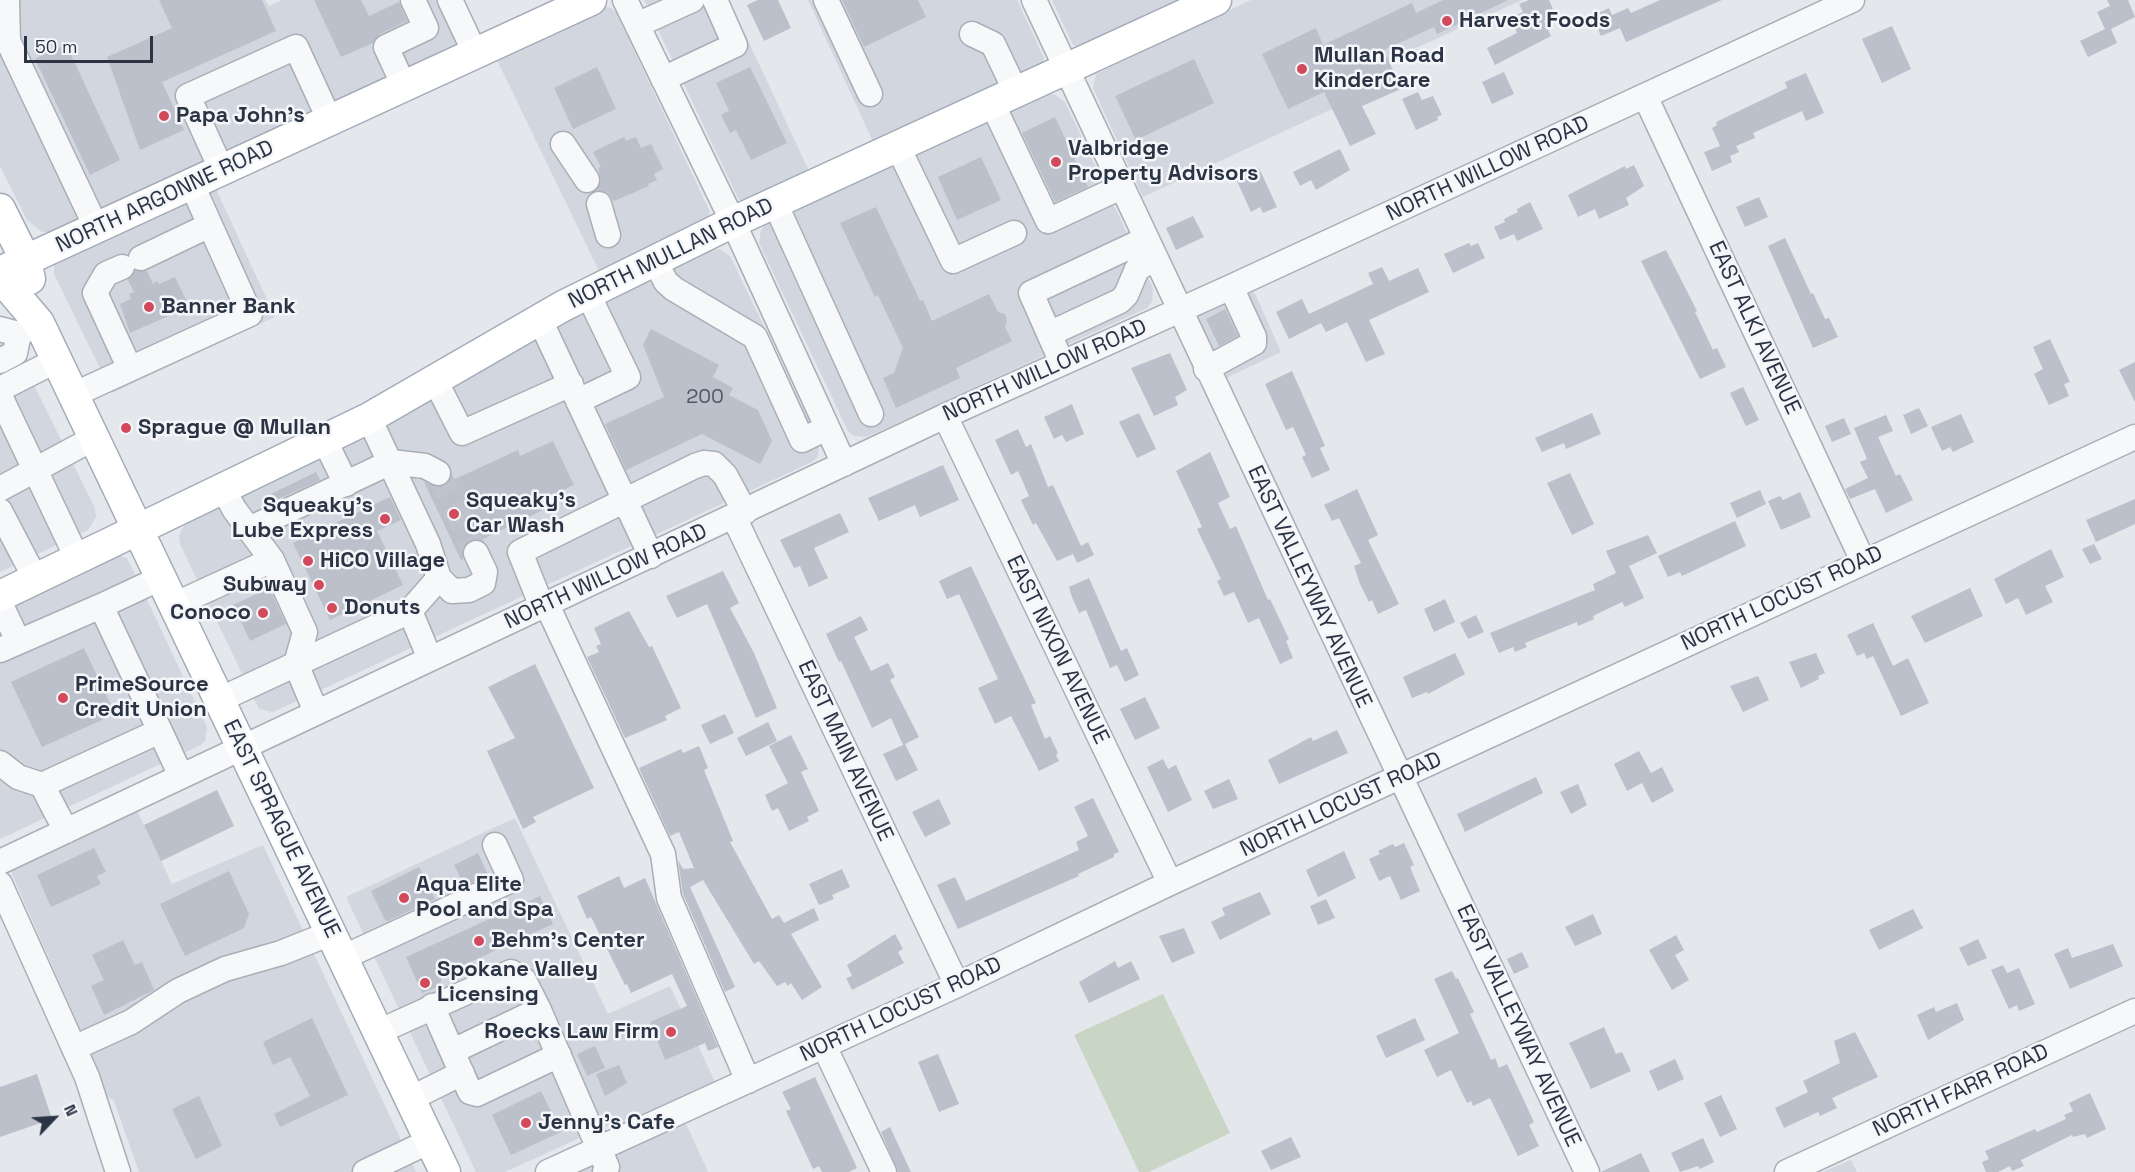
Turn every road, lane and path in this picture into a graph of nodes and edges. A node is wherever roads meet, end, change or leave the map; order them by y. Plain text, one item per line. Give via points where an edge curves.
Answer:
1 (413, 0) edge
2 (450, 0) edge
3 (591, 0) edge
4 (625, 0) edge
5 (692, 0) edge
6 (715, 0) edge
7 (826, 0) edge
8 (1034, 0) edge
9 (1216, 0) edge
10 (1852, 0) edge
11 (6, 2) edge
12 (638, 25) junction
13 (972, 34) dead end
14 (475, 53) junction
15 (1066, 69) junction
16 (663, 79) junction
17 (404, 86) junction
18 (870, 94) dead end
19 (1645, 96) junction
20 (1004, 98) junction
21 (330, 121) junction
22 (563, 144) dead end
23 (898, 147) junction
24 (222, 171) junction
25 (587, 180) dead end
26 (192, 185) junction
27 (1121, 187) junction
28 (775, 203) junction
29 (599, 204) dead end
30 (0, 209) edge
31 (733, 222) junction
32 (210, 225) junction
33 (97, 229) junction
34 (1014, 232) dead end
35 (608, 235) dead end
36 (1150, 249) junction
37 (655, 261) junction
38 (9, 270) edge
39 (1231, 287) junction
40 (588, 294) junction
41 (1179, 310) junction
42 (540, 320) junction
43 (781, 326) junction
44 (19, 329) edge
45 (1049, 334) junction
46 (755, 337) junction
47 (57, 360) junction
48 (0, 361) edge
49 (1062, 363) junction
50 (130, 369) junction
51 (1206, 369) junction
52 (435, 380) junction
53 (0, 388) edge
54 (575, 392) junction
55 (73, 395) junction
56 (0, 396) edge
57 (872, 414) dead end
58 (945, 416) junction
59 (369, 418) junction
60 (827, 428) junction
61 (2135, 437) edge
62 (94, 438) junction
63 (324, 439) junction
64 (844, 464) junction
65 (35, 469) junction
66 (396, 473) junction
67 (438, 473) dead end
68 (346, 484) junction
69 (223, 488) junction
70 (0, 489) edge
71 (625, 501) junction
72 (0, 511) edge
73 (739, 515) junction
74 (138, 529) junction
75 (249, 529) junction
76 (476, 553) tunnel mouth
77 (651, 556) junction
78 (77, 558) junction
79 (272, 560) junction
80 (1863, 561) junction
81 (35, 578) junction
82 (161, 578) junction
83 (439, 578) junction
84 (0, 596) edge
85 (0, 603) edge
86 (174, 605) junction
87 (101, 606) junction
88 (545, 606) junction
89 (410, 611) junction
90 (9, 646) edge
91 (430, 659) junction
92 (296, 664) junction
93 (219, 700) junction
94 (316, 712) junction
95 (160, 732) junction
96 (241, 747) junction
97 (0, 763) edge
98 (181, 776) junction
99 (1400, 778) junction
100 (42, 785) junction
101 (66, 831) junction
102 (495, 846) dead end
103 (0, 862) edge
104 (1170, 883) junction
105 (0, 884) edge
106 (337, 946) junction
107 (957, 985) junction
108 (432, 1006) junction
109 (539, 1010) junction
110 (2135, 1011) edge
111 (378, 1032) junction
112 (824, 1046) junction
113 (74, 1048) junction
114 (559, 1056) junction
115 (457, 1062) junction
116 (748, 1081) junction
117 (410, 1099) junction
118 (430, 1141) junction
119 (600, 1148) junction
120 (118, 1172) edge
121 (365, 1172) edge
122 (445, 1172) edge
123 (548, 1172) edge
124 (605, 1172) edge
125 (884, 1172) edge
126 (1587, 1172) edge
127 (1787, 1172) edge

1 - 17 street via 426,28 386,47
2 - 14 street
3 - 14 main road, NORTH ARGONNE ROAD
4 - 12 street
5 - 12 street
6 - 16 street via 735,45
7 - 18 street
8 - 15 street, EAST VALLEYWAY AVENUE
9 - 15 main road, NORTH MULLAN ROAD
10 - 19 street, NORTH WILLOW ROAD
11 - 33 street via 8,40
12 - 16 street
13 - 20 street via 993,44
14 - 17 main road, NORTH ARGONNE ROAD
15 - 20 main road, NORTH MULLAN ROAD
15 - 27 street, EAST VALLEYWAY AVENUE
16 - 31 street
17 - 21 main road, NORTH ARGONNE ROAD
19 - 39 street, NORTH WILLOW ROAD
19 - 80 street, EAST ALKI AVENUE
20 - 23 main road, NORTH MULLAN ROAD
20 - 27 street via 1048,221
21 - 24 main road, NORTH ARGONNE ROAD
21 - 24 street via 296,47 188,96
22 - 25 street
23 - 28 main road, NORTH MULLAN ROAD
23 - 34 street via 953,261
24 - 26 main road, NORTH ARGONNE ROAD
26 - 32 street
26 - 33 main road, NORTH ARGONNE ROAD
27 - 36 street, EAST VALLEYWAY AVENUE
28 - 31 main road, NORTH MULLAN ROAD
28 - 57 street
29 - 35 street
30 - 38 main road, EAST SPRAGUE AVENUE
31 - 37 main road, NORTH MULLAN ROAD
31 - 43 street
32 - 50 street via 106,274 95,293
32 - 50 street via 250,314
33 - 38 main road, NORTH ARGONNE ROAD
36 - 41 street, EAST VALLEYWAY AVENUE
36 - 45 street via 1120,301
36 - 45 street via 1031,293
37 - 40 main road, NORTH MULLAN ROAD
37 - 46 street via 674,289
38 - 44 main road, EAST SPRAGUE AVENUE
39 - 41 street, NORTH WILLOW ROAD
39 - 51 street via 1254,343
40 - 42 main road, NORTH MULLAN ROAD
40 - 54 street via 628,377
41 - 49 street, NORTH WILLOW ROAD
41 - 51 street, EAST VALLEYWAY AVENUE
42 - 52 main road, NORTH MULLAN ROAD
42 - 54 street
43 - 46 street
43 - 60 street
44 - 47 main road, EAST SPRAGUE AVENUE
44 - 48 street via 15,353
45 - 49 street
46 - 60 street via 802,440
47 - 53 street
47 - 55 main road, EAST SPRAGUE AVENUE
49 - 58 street, NORTH WILLOW ROAD
50 - 55 street
51 - 99 street, EAST VALLEYWAY AVENUE
52 - 54 street via 462,433
52 - 59 main road, NORTH MULLAN ROAD
54 - 71 street
55 - 62 main road, EAST SPRAGUE AVENUE
56 - 65 street
58 - 64 street, NORTH WILLOW ROAD
58 - 104 street, EAST NIXON AVENUE
59 - 63 main road, NORTH MULLAN ROAD
59 - 66 street
60 - 64 street
61 - 80 street, NORTH LOCUST ROAD
62 - 65 street
62 - 74 main road, EAST SPRAGUE AVENUE
63 - 68 street
63 - 69 main road, NORTH MULLAN ROAD
64 - 73 street, NORTH WILLOW ROAD
65 - 70 street
65 - 78 street
66 - 67 street via 426,466
66 - 68 street
66 - 83 street via 429,544
68 - 75 street
69 - 74 main road, NORTH MULLAN ROAD
69 - 75 street
71 - 73 street, EAST MAIN AVENUE via 704,463 714,464 725,475
71 - 77 street
71 - 88 street via 520,552
72 - 81 street
73 - 77 street, NORTH WILLOW ROAD
73 - 107 street, EAST MAIN AVENUE
74 - 78 main road, NORTH MULLAN ROAD
74 - 82 main road, EAST SPRAGUE AVENUE
75 - 79 street
76 - 83 street via 485,572 483,583 470,590 452,591
77 - 88 street, NORTH WILLOW ROAD
78 - 81 main road, NORTH MULLAN ROAD
79 - 86 street
79 - 92 street via 305,632
80 - 99 street, NORTH LOCUST ROAD
81 - 84 main road, NORTH MULLAN ROAD
82 - 86 main road, EAST SPRAGUE AVENUE
82 - 87 street
83 - 89 street
85 - 90 street
86 - 93 main road, EAST SPRAGUE AVENUE
87 - 90 street
87 - 95 street
88 - 91 street, NORTH WILLOW ROAD
88 - 116 street via 663,854 669,898
89 - 91 street
89 - 92 street
91 - 94 street, NORTH WILLOW ROAD
92 - 93 street
92 - 94 street
93 - 96 main road, EAST SPRAGUE AVENUE
94 - 96 street, NORTH WILLOW ROAD
95 - 98 street
95 - 100 street
96 - 98 street, NORTH WILLOW ROAD
96 - 106 main road, EAST SPRAGUE AVENUE
97 - 100 street via 18,777
98 - 101 street, NORTH WILLOW ROAD
99 - 104 street, NORTH LOCUST ROAD
99 - 126 street, EAST VALLEYWAY AVENUE
100 - 101 street
101 - 103 street, NORTH WILLOW ROAD
102 - 106 street via 511,880
104 - 107 street, NORTH LOCUST ROAD
105 - 113 street
106 - 111 main road, EAST SPRAGUE AVENUE
106 - 113 street via 281,953 225,969 178,991 131,1022
107 - 112 street, NORTH LOCUST ROAD
108 - 109 street via 511,972 524,980
108 - 111 street
108 - 115 street
109 - 114 street
109 - 115 street
110 - 127 street, NORTH FARR ROAD
111 - 117 main road, EAST SPRAGUE AVENUE
112 - 116 street, NORTH LOCUST ROAD
112 - 125 street
113 - 120 street
114 - 115 street via 477,1094 470,1092
114 - 119 street
115 - 117 street
116 - 119 street, NORTH LOCUST ROAD
117 - 118 main road, EAST SPRAGUE AVENUE
118 - 121 street
118 - 122 main road, EAST SPRAGUE AVENUE
119 - 123 street, NORTH LOCUST ROAD
119 - 124 street via 608,1167

